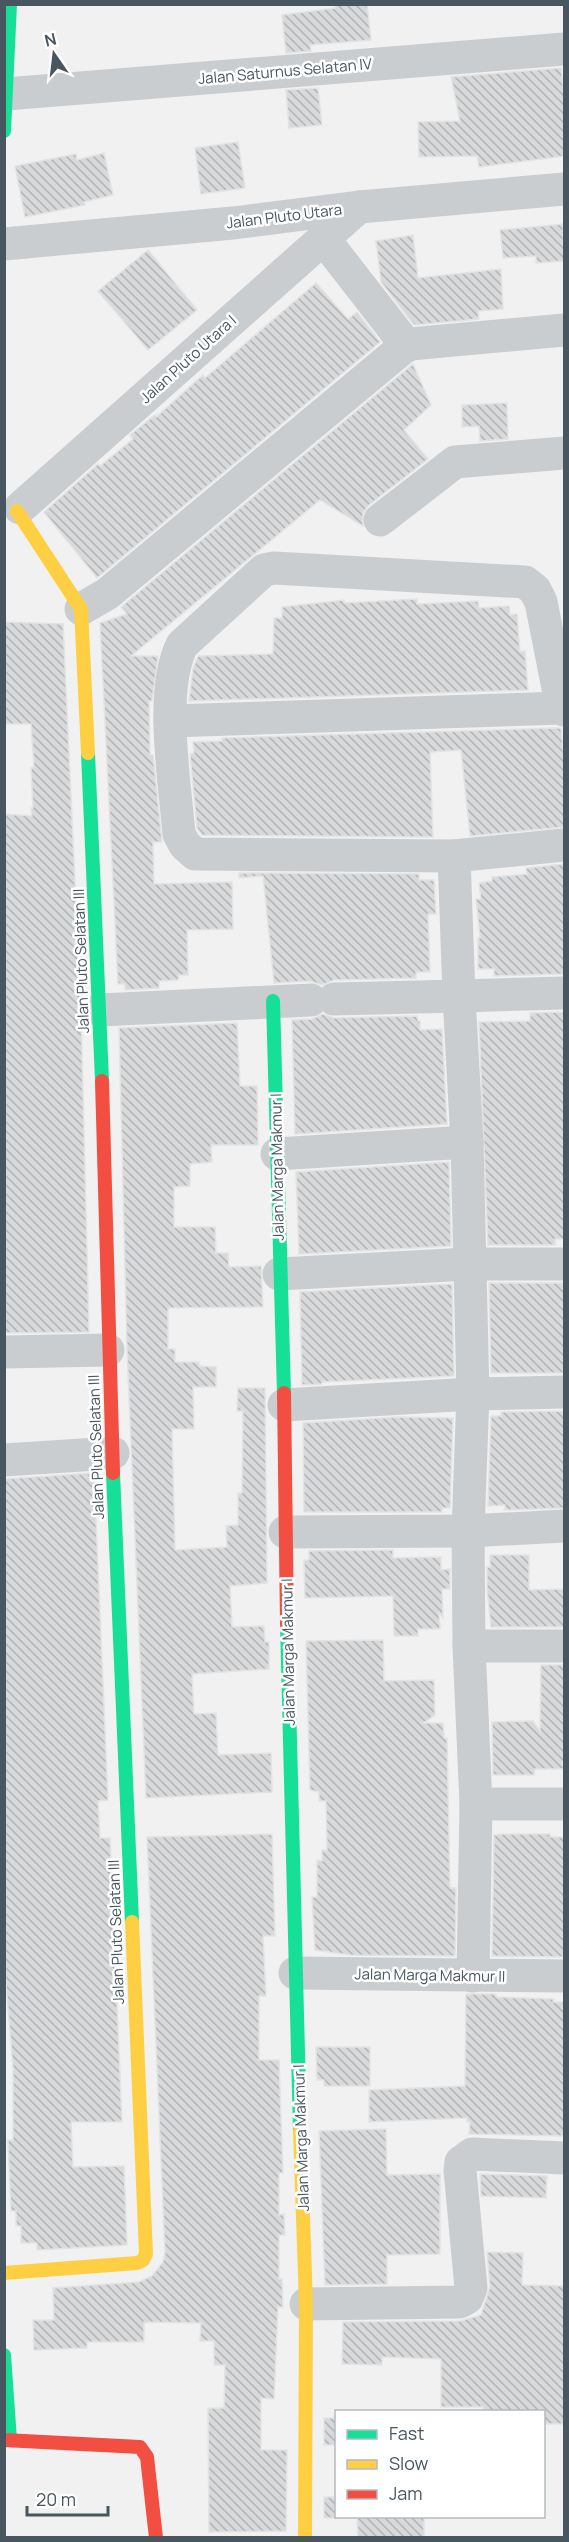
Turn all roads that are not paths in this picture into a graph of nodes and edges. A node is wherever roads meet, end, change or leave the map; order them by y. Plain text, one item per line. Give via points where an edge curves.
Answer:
1 (10, 4) edge
2 (564, 49) edge
3 (6, 94) edge
4 (4, 131) edge
5 (564, 189) edge
6 (359, 207) junction
7 (323, 238) junction
8 (4, 244) edge
9 (564, 330) edge
10 (407, 346) junction
11 (564, 453) edge
12 (16, 509) edge
13 (380, 520) dead end
14 (81, 609) junction
15 (563, 709) edge
16 (170, 721) junction
17 (564, 845) edge
18 (454, 856) junction
19 (564, 993) edge
20 (459, 996) junction
21 (273, 1001) junction
22 (100, 1010) junction
23 (467, 1142) junction
24 (277, 1154) junction
25 (469, 1264) junction
26 (564, 1264) edge
27 (279, 1274) junction
28 (108, 1350) junction
29 (4, 1352) edge
30 (564, 1392) edge
31 (472, 1394) junction
32 (284, 1405) junction
33 (113, 1453) junction
34 (4, 1460) edge
35 (564, 1526) edge
36 (468, 1531) junction
37 (285, 1532) junction
38 (469, 1646) junction
39 (564, 1646) edge
40 (476, 1804) junction
41 (564, 1804) edge
42 (295, 1973) junction
43 (473, 1976) junction
44 (564, 1976) edge
45 (564, 2158) edge
46 (4, 2273) edge
47 (306, 2304) junction
48 (4, 2355) edge
49 (7, 2440) edge
50 (156, 2538) edge
51 (305, 2538) edge

1 - 3 street
2 - 3 street, Jalan Saturnus Selatan IV
3 - 4 street
5 - 6 street, Jalan Pluto Utara
6 - 7 street, Jalan Pluto Utara I
6 - 8 street, Jalan Pluto Utara
7 - 10 street
7 - 12 street, Jalan Pluto Utara I
9 - 10 street
10 - 14 street via 107,594
11 - 13 street via 452,463
12 - 14 street
14 - 22 street, Jalan Pluto Selatan III
15 - 16 street
15 - 16 street via 541,602 525,582 274,568 264,570 182,645 175,660
16 - 18 street via 179,834 195,854
17 - 18 street
18 - 20 street
19 - 20 street
20 - 21 street
20 - 23 street
21 - 22 street
21 - 24 street, Jalan Marga Makmur I
22 - 28 street, Jalan Pluto Selatan III
23 - 24 street
23 - 25 street
24 - 27 street, Jalan Marga Makmur I
25 - 26 street
25 - 27 street
25 - 31 street
27 - 32 street, Jalan Marga Makmur I
28 - 29 street
28 - 33 street, Jalan Pluto Selatan III
30 - 31 street
31 - 32 street
31 - 36 street
32 - 37 street, Jalan Marga Makmur I
33 - 34 street
33 - 46 street, Jalan Pluto Selatan III via 146,2254 137,2263
35 - 36 street
36 - 37 street
36 - 38 street
37 - 42 street, Jalan Marga Makmur I
38 - 39 street
38 - 40 street
40 - 41 street
40 - 43 street
42 - 43 street, Jalan Marga Makmur II
42 - 47 street, Jalan Marga Makmur I
43 - 44 street, Jalan Marga Makmur II
45 - 47 street via 472,2154 461,2162 471,2288 467,2298 460,2302
47 - 51 street, Jalan Marga Makmur I
48 - 49 street
49 - 50 street via 140,2447 147,2457

